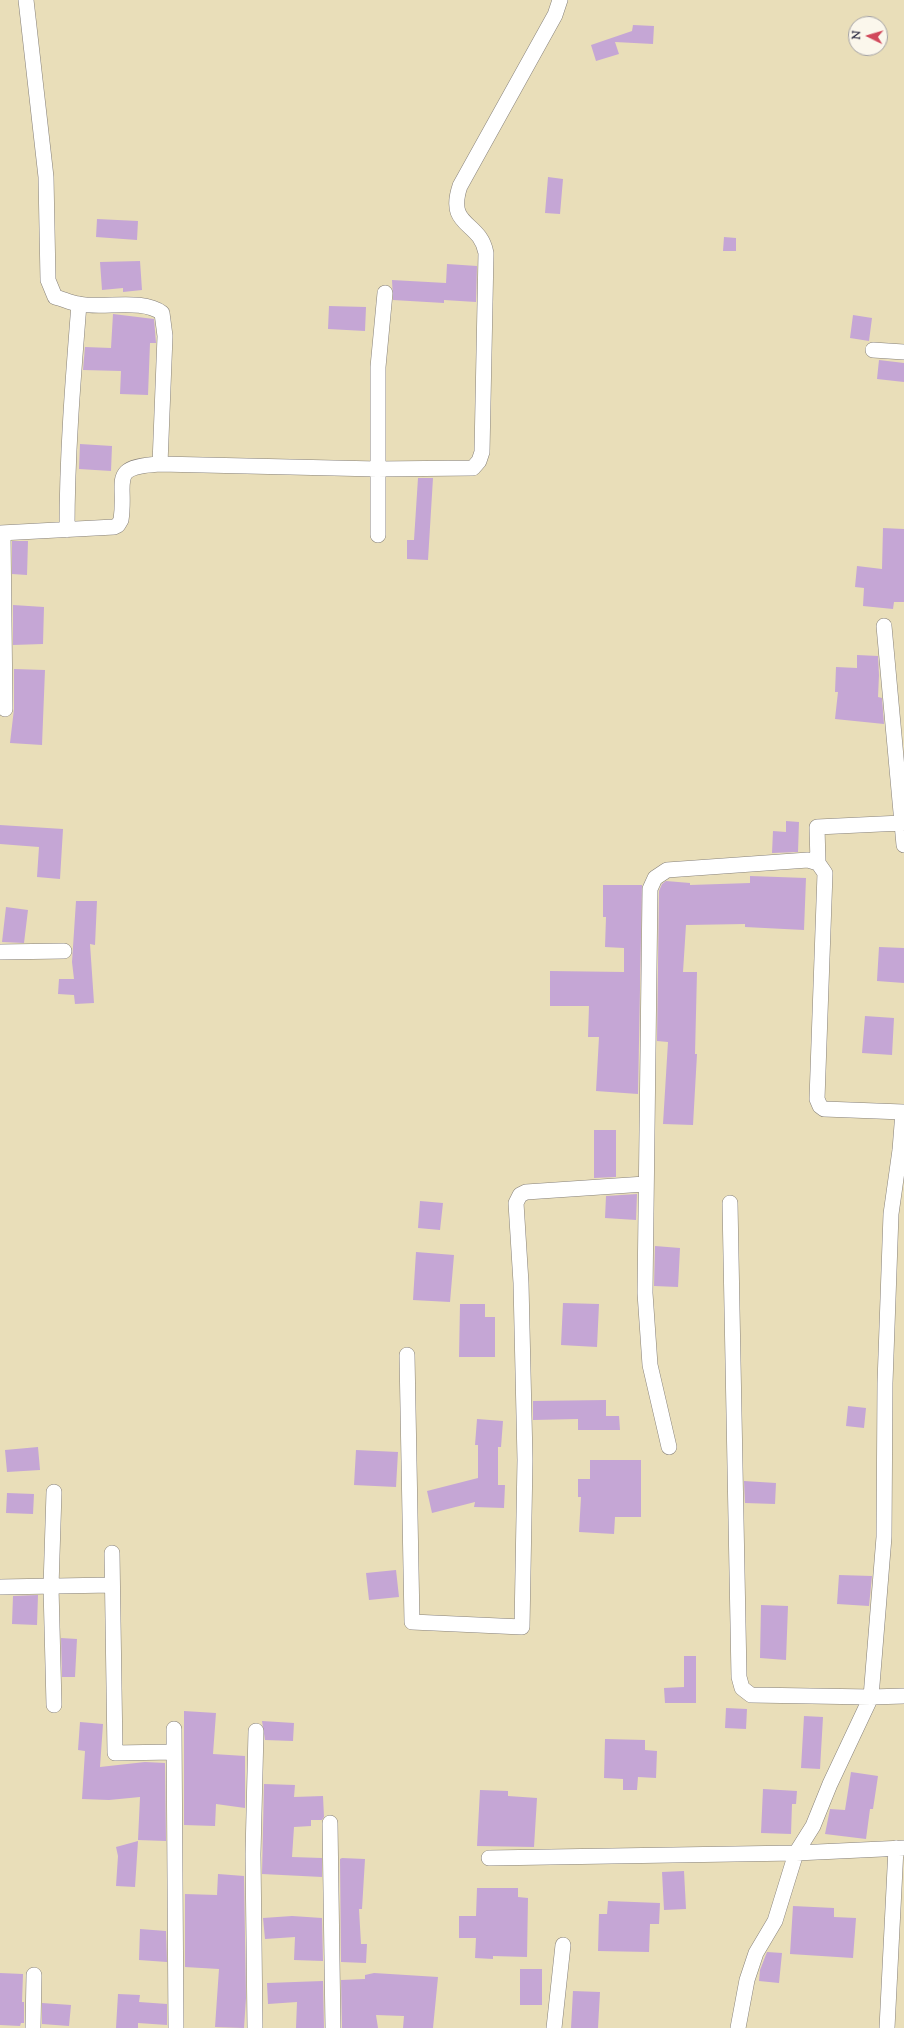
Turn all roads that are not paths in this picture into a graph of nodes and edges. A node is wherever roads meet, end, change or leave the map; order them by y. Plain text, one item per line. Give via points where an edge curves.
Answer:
1 (26, 0) edge
2 (560, 0) edge
3 (385, 292) dead end
4 (79, 304) junction
5 (873, 350) dead end
6 (904, 352) edge
7 (160, 464) junction
8 (377, 469) junction
9 (67, 530) junction
10 (2, 533) edge
11 (378, 535) dead end
12 (884, 626) dead end
13 (5, 709) dead end
14 (902, 823) junction
15 (904, 845) edge
16 (818, 863) junction
17 (64, 951) dead end
18 (0, 952) edge
19 (904, 1106) edge
20 (645, 1184) junction
21 (730, 1202) dead end
22 (407, 1355) dead end
23 (669, 1447) dead end
24 (54, 1492) dead end
25 (112, 1553) dead end
26 (112, 1585) junction
27 (0, 1587) edge
28 (51, 1587) junction
29 (904, 1696) edge
30 (871, 1697) junction
31 (54, 1705) dead end
32 (174, 1730) dead end
33 (256, 1731) dead end
34 (174, 1752) junction
35 (330, 1823) dead end
36 (900, 1848) edge
37 (796, 1853) junction
38 (489, 1858) dead end
39 (563, 1945) dead end
40 (34, 1975) dead end
41 (33, 2028) edge
42 (176, 2028) edge
43 (255, 2028) edge
44 (333, 2028) edge
45 (554, 2028) edge
46 (738, 2028) edge
47 (887, 2028) edge

1 - 4 street via 46,178 48,280 55,297
2 - 8 street via 555,15 460,186 457,197 456,207 460,217 480,237 486,253 482,452 479,461 473,468 463,469
3 - 8 street via 378,367
4 - 7 street via 142,306 156,308 162,313 165,336
4 - 9 street via 71,396
5 - 6 street
7 - 8 street
7 - 9 street via 137,465 125,473 122,481 122,513 118,525 114,528
8 - 11 street
9 - 10 street
10 - 13 street
12 - 14 street
14 - 15 street
14 - 16 street via 817,827
16 - 19 street via 825,873 817,1099 824,1109
16 - 20 street via 808,860 667,870 655,878 650,889
17 - 18 street
19 - 30 street via 891,1214 885,1383 884,1537
20 - 22 street via 526,1192 520,1195 516,1203 521,1283 525,1460 522,1627 412,1622
20 - 23 street via 645,1293 650,1365
21 - 30 street via 739,1669 742,1688 751,1694
24 - 28 street
25 - 26 street
26 - 28 street
26 - 34 street via 115,1753
27 - 28 street
28 - 31 street
29 - 30 street
30 - 37 street via 813,1826
32 - 34 street
33 - 43 street
34 - 42 street
35 - 44 street
36 - 37 street
36 - 47 street
37 - 38 street
37 - 46 street via 774,1921 756,1953 747,1980
39 - 45 street
40 - 41 street

